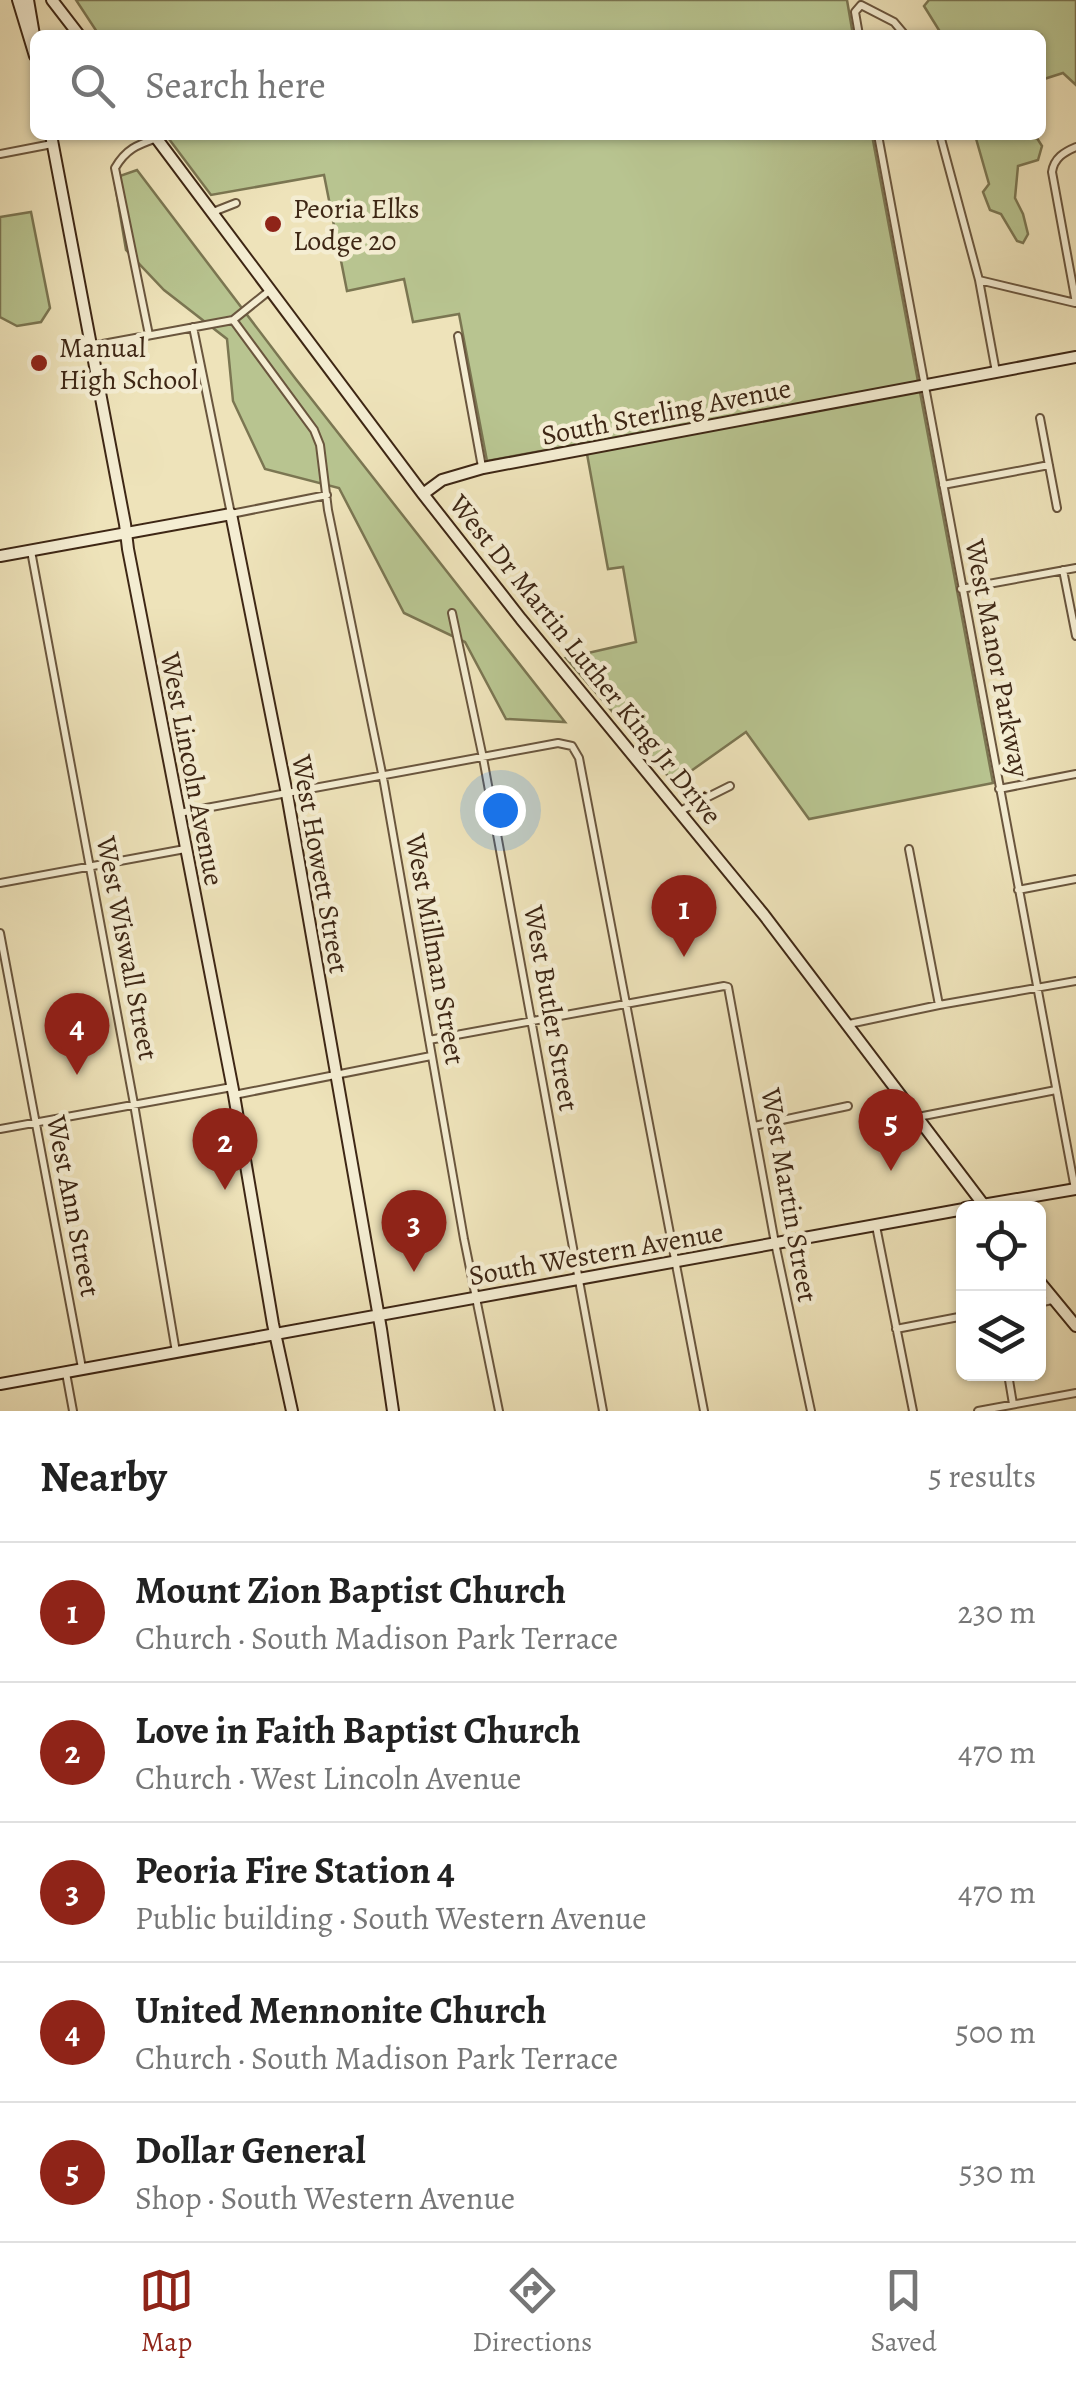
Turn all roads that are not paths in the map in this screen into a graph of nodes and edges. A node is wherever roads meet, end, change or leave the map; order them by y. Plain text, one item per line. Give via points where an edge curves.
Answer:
1 (18, 0) edge
2 (28, 0) edge
3 (53, 0) edge
4 (33, 30) edge
5 (75, 30) edge
6 (859, 30) edge
7 (900, 30) edge
8 (30, 40) edge
9 (52, 140) edge
10 (149, 140) edge
11 (159, 140) edge
12 (879, 140) edge
13 (941, 140) edge
14 (1076, 147) edge
15 (0, 154) edge
16 (236, 203) dead end
17 (212, 212) junction
18 (979, 280) junction
19 (269, 291) junction
20 (1076, 303) edge
21 (232, 320) junction
22 (193, 327) junction
23 (149, 335) junction
24 (458, 336) dead end
25 (92, 346) junction
26 (1076, 357) edge
27 (996, 372) junction
28 (923, 385) junction
29 (1040, 418) dead end
30 (1049, 465) junction
31 (482, 468) junction
32 (943, 485) junction
33 (327, 494) junction
34 (423, 494) junction
35 (1057, 508) dead end
36 (231, 514) junction
37 (128, 534) junction
38 (30, 551) junction
39 (0, 556) edge
40 (1076, 568) edge
41 (1063, 570) junction
42 (961, 588) junction
43 (452, 613) dead end
44 (1076, 636) edge
45 (482, 758) junction
46 (1076, 774) edge
47 (382, 775) junction
48 (730, 786) dead end
49 (1000, 789) junction
50 (286, 794) junction
51 (680, 811) junction
52 (178, 814) junction
53 (909, 849) dead end
54 (185, 850) junction
55 (90, 867) junction
56 (1076, 879) edge
57 (0, 883) edge
58 (1018, 890) junction
59 (0, 933) edge
60 (1076, 981) edge
61 (1036, 988) junction
62 (627, 1004) junction
63 (939, 1005) junction
64 (532, 1020) junction
65 (849, 1024) junction
66 (429, 1040) junction
67 (432, 1056) junction
68 (336, 1075) junction
69 (1056, 1090) junction
70 (233, 1091) junction
71 (134, 1104) junction
72 (848, 1106) dead end
73 (918, 1117) junction
74 (35, 1123) junction
75 (754, 1126) junction
76 (0, 1129) edge
77 (1075, 1189) edge
78 (980, 1201) edge
79 (1014, 1201) edge
80 (956, 1210) edge
81 (876, 1225) junction
82 (775, 1243) junction
83 (676, 1262) junction
84 (577, 1279) junction
85 (1046, 1290) edge
86 (475, 1298) junction
87 (1054, 1300) junction
88 (1046, 1301) edge
89 (378, 1315) junction
90 (956, 1317) edge
91 (1076, 1326) edge
92 (896, 1328) junction
93 (275, 1335) junction
94 (176, 1354) junction
95 (82, 1370) junction
96 (66, 1372) junction
97 (1009, 1381) edge
98 (0, 1384) edge
99 (1076, 1393) edge
100 (1014, 1404) junction
101 (74, 1411) edge
102 (292, 1411) edge
103 (393, 1411) edge
104 (499, 1411) edge
105 (603, 1411) edge
106 (704, 1411) edge
107 (811, 1411) edge
108 (913, 1411) edge
109 (978, 1411) edge

1 - 8 main road
2 - 4 main road
3 - 5 main road
6 - 7 street via 855,12 861,5
9 - 15 street
9 - 25 main road, West Lincoln Avenue
10 - 23 street via 123,154 116,168
11 - 17 main road, West Dr Martin Luther King Jr Drive
12 - 28 street, West Manor Parkway
13 - 18 street
14 - 20 street via 1052,170
16 - 17 street
17 - 19 main road, West Dr Martin Luther King Jr Drive
18 - 20 street
18 - 27 street
19 - 21 street
19 - 34 main road, West Dr Martin Luther King Jr Drive
21 - 22 street
21 - 33 street, West Millman Street via 314,430
22 - 23 street
22 - 36 street, West Howett Street
23 - 25 street
24 - 31 street
25 - 37 main road, West Lincoln Avenue
26 - 27 main road, South Sterling Avenue
27 - 28 main road, South Sterling Avenue
28 - 31 main road, South Sterling Avenue
28 - 32 street, West Manor Parkway
29 - 30 street
30 - 32 street
30 - 35 street
31 - 34 main road, South Sterling Avenue via 442,480
32 - 42 street, West Manor Parkway
33 - 36 street
33 - 47 street, West Millman Street
34 - 51 main road, West Dr Martin Luther King Jr Drive
36 - 37 main road
36 - 50 main road, West Howett Street
37 - 38 main road
37 - 52 main road, West Lincoln Avenue
38 - 39 main road
38 - 55 street, West Wiswall Street
40 - 41 street
41 - 42 street
41 - 44 street
42 - 49 street, West Manor Parkway
43 - 45 street, West Butler Street
45 - 47 street
45 - 62 street via 571,745
45 - 64 street, West Butler Street
46 - 49 street
47 - 50 street
47 - 66 street, West Millman Street
48 - 51 street
49 - 58 street, West Manor Parkway
50 - 52 street
50 - 68 main road, West Howett Street
51 - 65 main road, West Dr Martin Luther King Jr Drive
52 - 54 main road, West Lincoln Avenue
53 - 63 street
54 - 55 street
54 - 70 main road, West Lincoln Avenue
55 - 57 street
55 - 71 street, West Wiswall Street
56 - 58 street
58 - 61 street, West Manor Parkway
59 - 74 street, West Ann Street
60 - 61 street
61 - 63 street
61 - 69 street, West Manor Parkway
62 - 64 street
62 - 75 street, West Martin Street via 728,988
62 - 83 street
63 - 65 street
64 - 66 street
64 - 84 street, West Butler Street
65 - 73 main road, West Dr Martin Luther King Jr Drive
66 - 67 street, West Millman Street
67 - 68 street
67 - 86 street, West Millman Street
68 - 70 street
68 - 89 main road, West Howett Street
69 - 73 street
69 - 77 street, West Manor Parkway
70 - 71 street
70 - 93 main road, West Lincoln Avenue
71 - 74 street
71 - 94 street, West Wiswall Street
72 - 75 street
73 - 78 main road, West Dr Martin Luther King Jr Drive
74 - 76 street
74 - 95 street, West Ann Street
75 - 82 street, West Martin Street
77 - 79 main road, South Western Avenue
80 - 81 main road, South Western Avenue
81 - 82 main road, South Western Avenue
81 - 92 street
82 - 83 main road, South Western Avenue
82 - 107 street, West Martin Street
83 - 84 main road, South Western Avenue
83 - 106 street
84 - 86 main road, South Western Avenue
84 - 105 street, West Butler Street
85 - 87 main road
86 - 89 main road, South Western Avenue
86 - 104 street, West Millman Street
87 - 88 street
87 - 91 main road
89 - 93 main road, South Western Avenue
89 - 103 main road, West Howett Street
90 - 92 street
92 - 108 street
93 - 94 main road, South Western Avenue
93 - 102 main road, West Lincoln Avenue
94 - 95 main road, South Western Avenue
95 - 96 main road, South Western Avenue
96 - 98 main road, South Western Avenue
96 - 101 street
97 - 100 street
99 - 100 street
100 - 109 street

